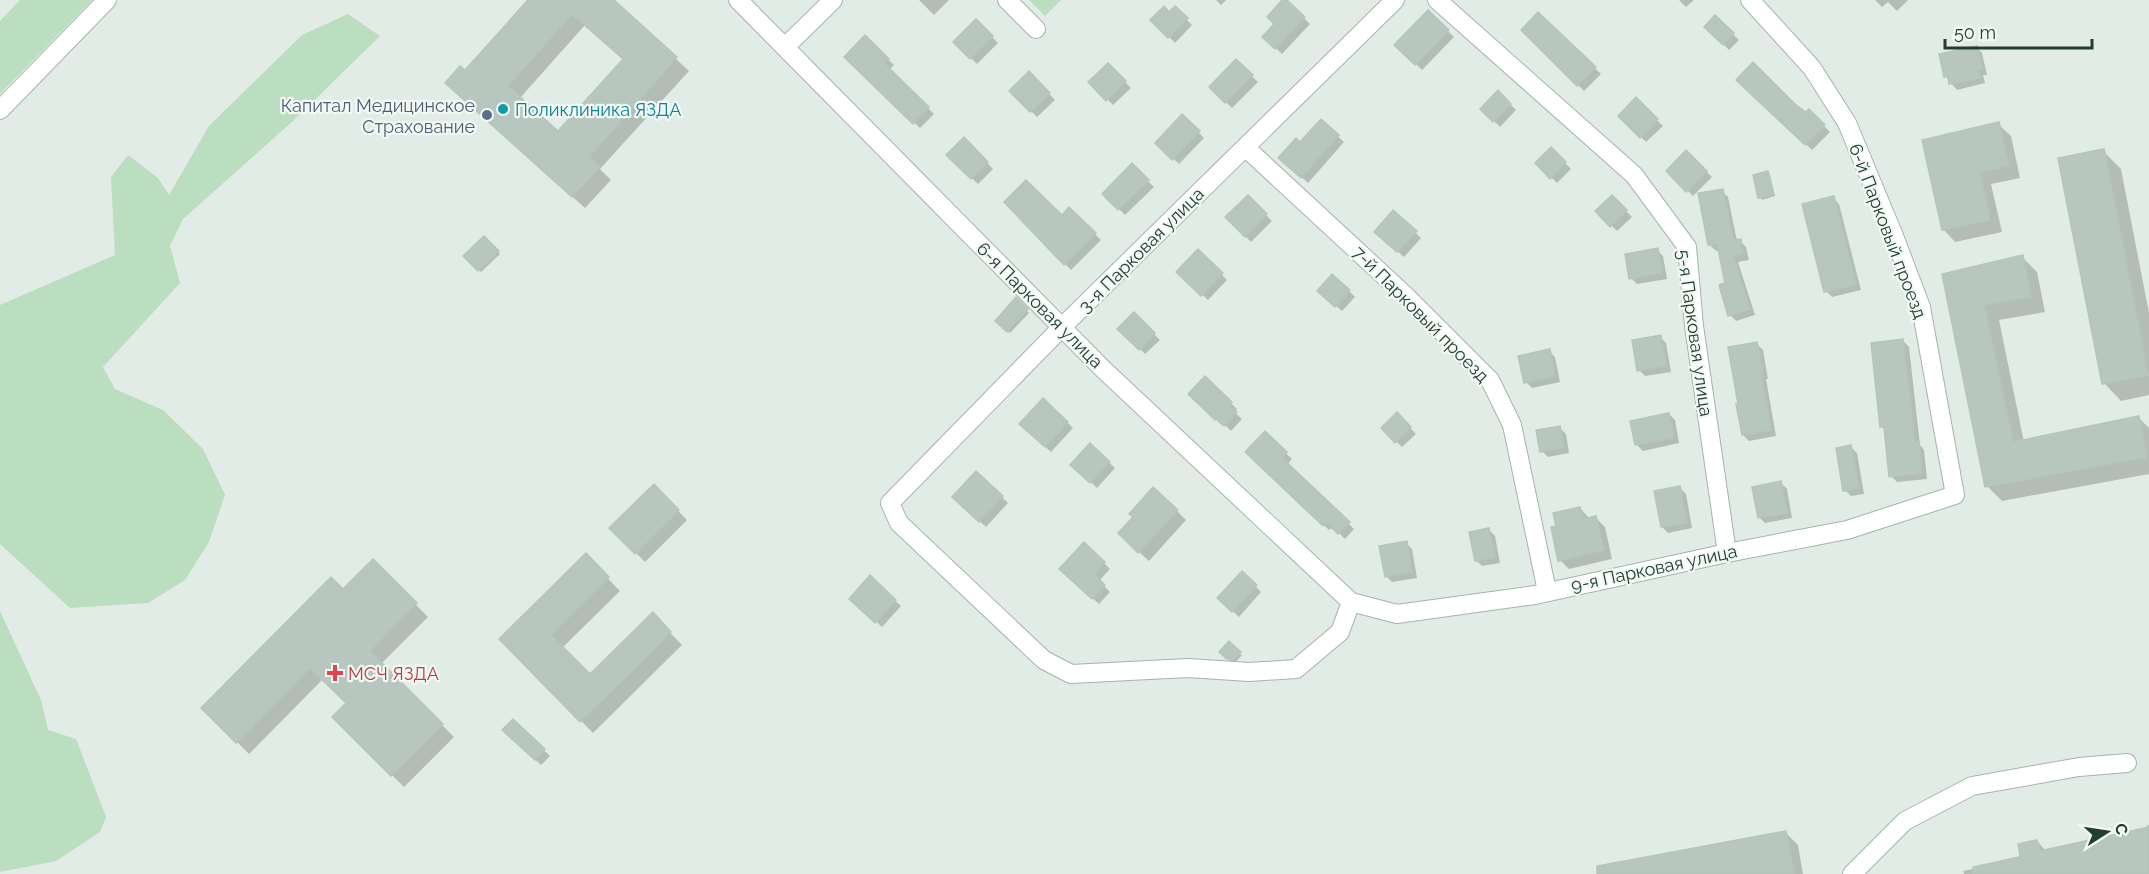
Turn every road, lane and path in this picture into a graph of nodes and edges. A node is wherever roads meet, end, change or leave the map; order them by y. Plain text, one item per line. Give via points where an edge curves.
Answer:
1 (107, 0) edge
2 (738, 0) edge
3 (833, 0) edge
4 (1007, 0) edge
5 (1395, 0) edge
6 (1437, 0) edge
7 (1750, 0) edge
8 (1036, 29) dead end
9 (785, 47) junction
10 (0, 110) edge
11 (1245, 147) junction
12 (1062, 327) junction
13 (1955, 495) joint
14 (1727, 553) junction
15 (1547, 591) junction
16 (1351, 602) junction
17 (2127, 763) dead end
18 (1852, 874) edge

1 - 10 street
2 - 9 street, 6-я Парковая улица
3 - 9 street
4 - 8 street
5 - 11 street, 3-я Парковая улица
6 - 14 street, 5-я Парковая улица via 1634,175 1687,247 1694,326
7 - 13 street, 6-й Парковый проезд via 1812,68 1847,123 1894,236 1921,307
9 - 12 street, 6-я Парковая улица
11 - 12 street, 3-я Парковая улица
11 - 15 street, 7-й Парковый проезд via 1490,380 1512,425
12 - 16 street, 6-я Парковая улица
12 - 16 street, 3-я Парковая улица via 890,503 907,531 1044,660 1071,674 1188,668 1249,672 1296,669 1340,632
13 - 14 street, 9-я Парковая улица via 1847,530
14 - 15 street, 9-я Парковая улица
15 - 16 street, 9-я Парковая улица via 1397,614
17 - 18 street via 2079,766 1972,786 1905,821

